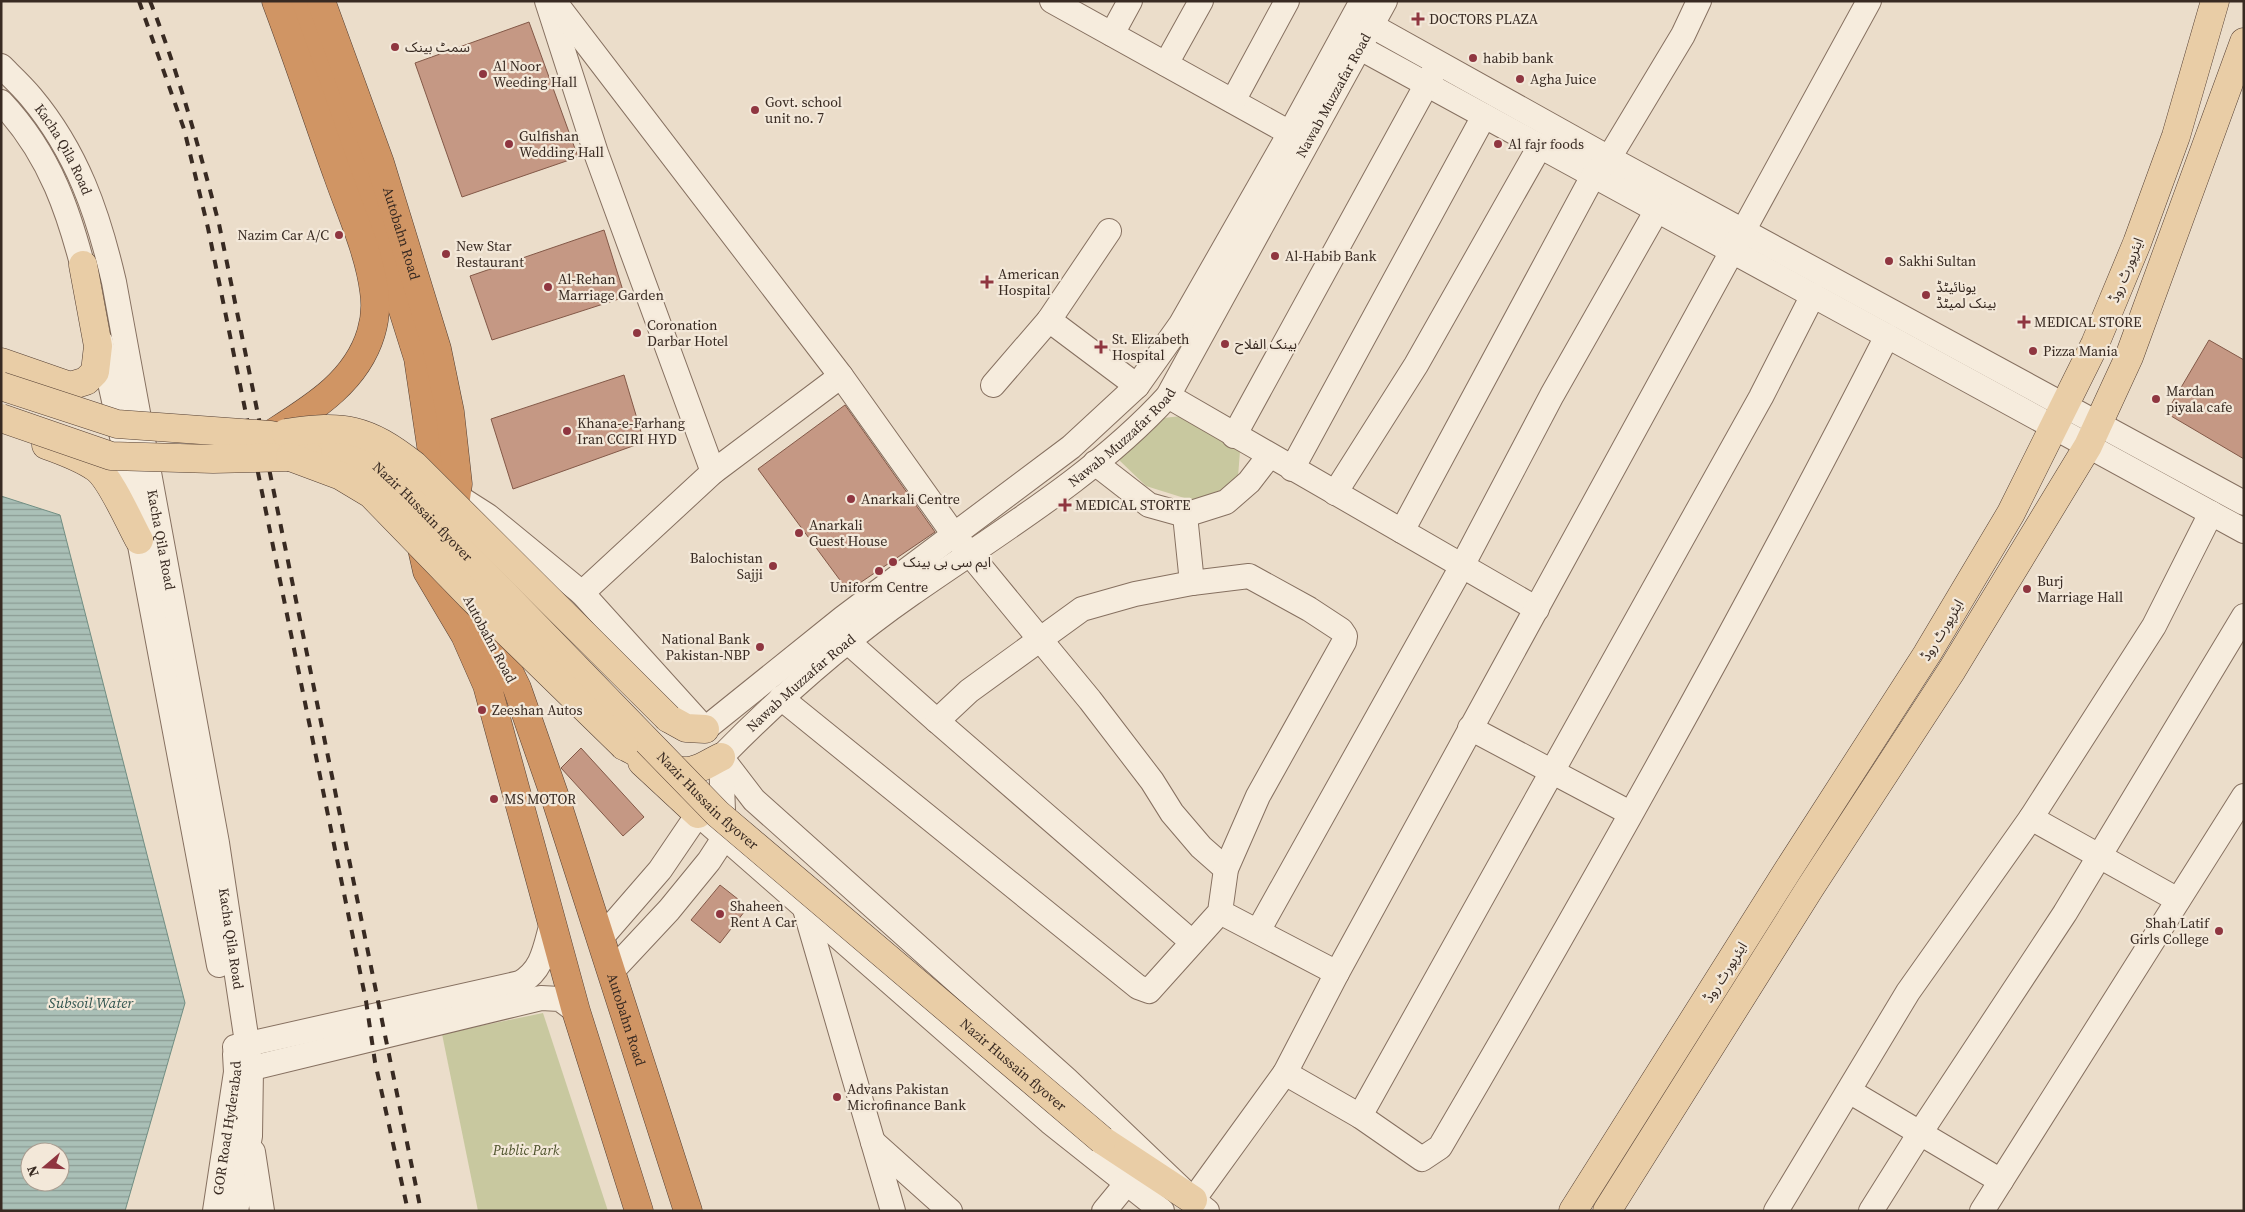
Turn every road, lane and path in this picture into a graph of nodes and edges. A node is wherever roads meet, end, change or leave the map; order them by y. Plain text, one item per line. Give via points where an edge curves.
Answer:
1 (276, 1) edge
2 (300, 1) edge
3 (321, 1) edge
4 (547, 1) edge
5 (554, 1) edge
6 (1052, 1) edge
7 (1130, 1) edge
8 (1201, 1) edge
9 (1287, 1) edge
10 (1385, 1) edge
11 (1699, 1) edge
12 (1869, 1) edge
13 (2215, 1) edge
14 (1363, 15) edge
15 (1112, 34) junction
16 (2244, 42) edge
17 (1351, 43) junction
18 (1438, 63) junction
19 (1166, 64) junction
20 (1, 66) edge
21 (1426, 84) junction
22 (1232, 101) junction
23 (1, 102) edge
24 (1484, 116) junction
25 (1290, 133) junction
26 (1540, 146) junction
27 (1609, 158) junction
28 (1593, 176) junction
29 (1657, 210) junction
30 (1744, 230) junction
31 (1109, 231) dead end
32 (1734, 252) junction
33 (82, 265) junction
34 (1813, 295) junction
35 (1049, 320) junction
36 (1887, 336) junction
37 (1, 362) edge
38 (840, 376) junction
39 (993, 385) dead end
40 (1, 386) edge
41 (1137, 386) junction
42 (1168, 396) junction
43 (2059, 416) junction
44 (1, 418) edge
45 (1, 430) edge
46 (2092, 434) junction
47 (270, 435) junction
48 (1234, 436) junction
49 (331, 449) junction
50 (1269, 456) junction
51 (290, 457) junction
52 (1094, 463) junction
53 (1292, 469) junction
54 (713, 472) junction
55 (432, 479) junction
56 (1335, 494) junction
57 (456, 495) junction
58 (2244, 503) edge
59 (2210, 513) junction
60 (1185, 515) junction
61 (1402, 531) junction
62 (2244, 531) edge
63 (954, 536) junction
64 (138, 540) junction
65 (970, 555) junction
66 (1462, 566) junction
67 (1192, 583) junction
68 (582, 593) junction
69 (1536, 609) junction
70 (2244, 616) edge
71 (1042, 640) junction
72 (847, 641) junction
73 (781, 698) junction
74 (937, 721) junction
75 (1470, 728) junction
76 (705, 730) junction
77 (624, 746) junction
78 (721, 757) junction
79 (693, 770) junction
80 (1553, 773) junction
81 (2244, 796) edge
82 (1630, 813) junction
83 (698, 814) junction
84 (2031, 818) junction
85 (724, 838) junction
86 (2099, 856) junction
87 (1226, 869) junction
88 (2178, 900) junction
89 (806, 909) junction
90 (1220, 912) junction
91 (552, 923) junction
92 (1258, 932) junction
93 (601, 938) junction
94 (1192, 942) junction
95 (611, 972) junction
96 (1336, 973) junction
97 (576, 1011) junction
98 (241, 1045) junction
99 (244, 1071) junction
100 (1285, 1073) junction
101 (1849, 1091) junction
102 (1360, 1116) junction
103 (1920, 1133) junction
104 (250, 1136) junction
105 (873, 1142) junction
106 (2001, 1181) junction
107 (1127, 1183) junction
108 (1193, 1207) edge
109 (215, 1211) edge
110 (236, 1211) edge
111 (262, 1211) edge
112 (639, 1211) edge
113 (688, 1211) edge
114 (894, 1211) edge
115 (950, 1211) edge
116 (1104, 1211) edge
117 (1162, 1211) edge
118 (1573, 1211) edge
119 (1607, 1211) edge
120 (1776, 1211) edge
121 (1871, 1211) edge
122 (1982, 1211) edge

1 - 47 highway via 356,226 371,278 374,311 372,332 366,345 336,388 314,407
2 - 55 highway, Autobahn Road via 350,142 418,358 434,466
3 - 57 highway, Autobahn Road via 380,163 437,348 450,412 458,484
4 - 54 street via 596,153
5 - 38 street
6 - 15 street
7 - 15 street
8 - 19 street
9 - 22 street
10 - 14 street, Nawab Muzzafar Road
11 - 27 street via 1683,35
12 - 30 street
13 - 43 main road, ایئرپورٹ روڈ via 2176,136 2137,243 2095,344
14 - 17 street, Nawab Muzzafar Road
14 - 18 street
15 - 19 street
16 - 46 main road, ایئرپورٹ روڈ via 2129,356
17 - 21 street
17 - 25 street, Nawab Muzzafar Road
17 - 42 street, Nawab Muzzafar Road
18 - 21 street
18 - 27 street
19 - 22 street
20 - 98 street, Kacha Qila Road via 31,96 60,138 86,184 102,232 114,282 217,843
21 - 24 street
21 - 48 street
22 - 25 street
23 - 33 street, Kacha Qila Road via 39,149 69,214
24 - 26 street
24 - 53 street
25 - 41 street, Nawab Muzzafar Road via 1181,324
26 - 28 street
26 - 56 street via 1416,365
27 - 28 street
27 - 30 street
28 - 29 street
28 - 61 street
29 - 32 street
29 - 66 street via 1552,395
30 - 32 street
30 - 43 street
31 - 35 street
32 - 34 street
32 - 69 street
33 - 37 main road via 98,346 95,372 86,381 70,386
33 - 64 street, Kacha Qila Road via 126,455
34 - 36 street
34 - 80 street via 1762,397
35 - 39 street
35 - 41 street
36 - 43 street
36 - 82 street via 1800,507
38 - 54 street
38 - 63 street
40 - 47 main road, Nazir Hussain flyover, bridge via 117,424
41 - 63 street, Nawab Muzzafar Road via 1071,447
42 - 48 street
42 - 52 street, Nawab Muzzafar Road via 1139,428
43 - 46 street
43 - 118 main road, ایئرپورٹ روڈ via 2011,513 1927,654
44 - 51 main road, Nazir Hussain flyover, bridge via 111,456 161,459
45 - 64 main road via 66,452 97,469
46 - 58 street
46 - 59 street
46 - 119 main road, ایئرپورٹ روڈ via 1952,670 1810,888
47 - 49 main road, Nazir Hussain flyover, bridge
47 - 76 main road, bridge via 322,427 346,429 396,451 420,471 668,718 686,728
48 - 50 street
49 - 51 main road, Nazir Hussain flyover, bridge
49 - 108 main road, Nazir Hussain flyover, bridge via 365,459 388,476 718,814 1102,1140
50 - 53 street
50 - 60 street via 1249,482 1226,502
51 - 77 main road, bridge via 341,476 371,494
52 - 60 street via 1149,505
52 - 65 street, Nawab Muzzafar Road
53 - 56 street
54 - 68 street
55 - 57 street
55 - 91 highway, Autobahn Road via 420,540 427,571 465,635 486,685
56 - 61 street
57 - 68 street via 488,516
57 - 93 highway, Autobahn Road via 452,528 464,588 517,688
59 - 62 street
59 - 84 street via 2154,626
60 - 67 street
61 - 66 street
63 - 65 street
63 - 76 street, Nawab Muzzafar Road via 843,618
64 - 98 street, Kacha Qila Road
65 - 71 street
65 - 72 street, Nawab Muzzafar Road
66 - 69 street
66 - 92 street
67 - 71 street via 1082,609
67 - 87 street via 1249,576 1309,609 1345,636 1258,796
68 - 76 street
69 - 75 street
70 - 86 street
71 - 74 street via 969,691
71 - 87 street via 1152,781 1172,813 1201,847
72 - 73 street, Nawab Muzzafar Road
72 - 74 street
73 - 78 street, Nawab Muzzafar Road
73 - 94 street via 1143,991 1149,991 1157,984
74 - 94 street
75 - 80 street
75 - 96 street
77 - 79 main road via 662,766 680,771
77 - 83 main road
78 - 79 main road
78 - 85 street
78 - 108 street via 754,800 1066,1079
79 - 83 street
80 - 82 street
80 - 102 street
81 - 88 street
82 - 102 street via 1440,1147 1422,1159
83 - 85 street
83 - 93 street via 660,870
84 - 86 street
84 - 101 street via 1908,992
85 - 89 street
85 - 95 street via 669,910
86 - 88 street
86 - 103 street
87 - 90 street
88 - 106 street
89 - 105 street
89 - 107 street via 1050,1122
90 - 92 street
90 - 94 street
91 - 97 highway, Autobahn Road
91 - 98 street via 542,962 530,977 520,983
92 - 96 street
93 - 95 highway, Autobahn Road
95 - 113 highway, Autobahn Road
96 - 100 street
97 - 99 street via 560,999 541,998
97 - 112 highway, Autobahn Road
98 - 99 street, GOR Road Hyderabad
99 - 104 street, GOR Road Hyderabad
99 - 109 street, GOR Road Hyderabad
100 - 102 street
100 - 108 street
101 - 103 street
101 - 120 street
103 - 106 street
103 - 121 street
104 - 110 street, GOR Road Hyderabad
104 - 111 street
105 - 114 street
105 - 115 street
106 - 122 street
107 - 116 street
107 - 117 street

